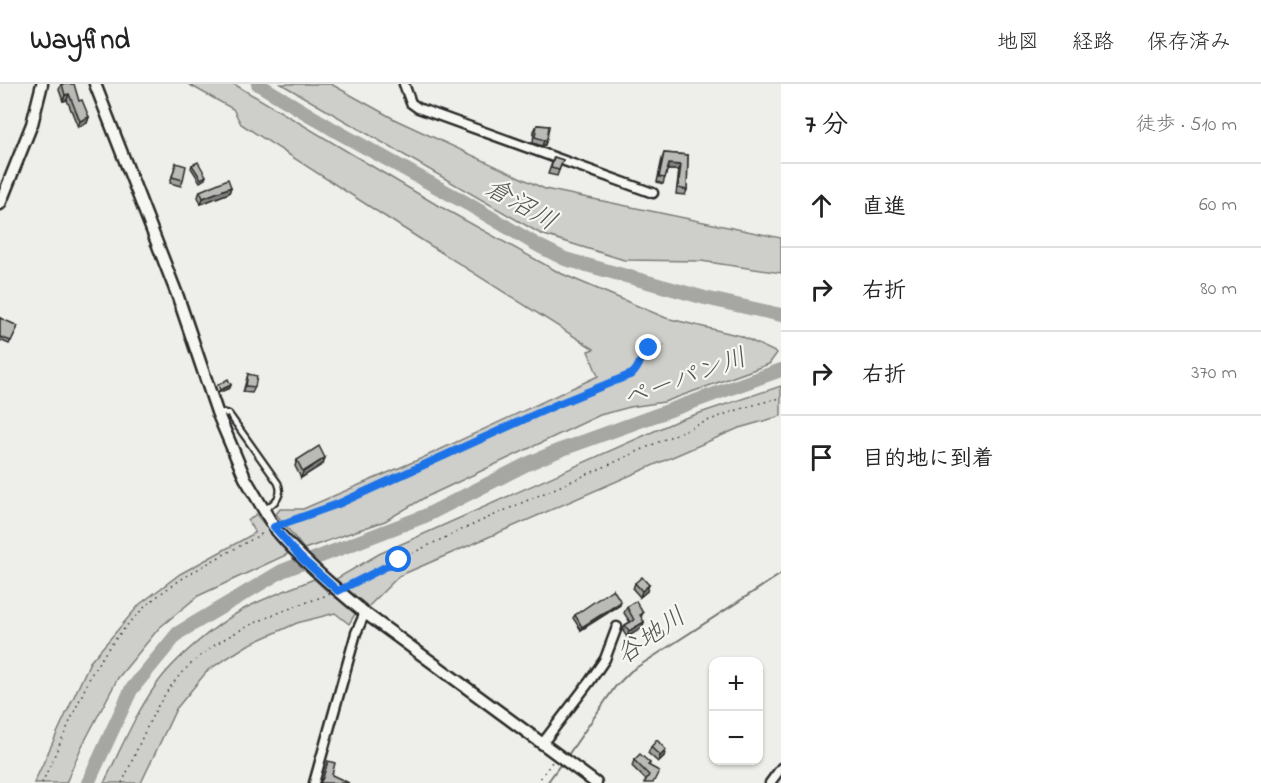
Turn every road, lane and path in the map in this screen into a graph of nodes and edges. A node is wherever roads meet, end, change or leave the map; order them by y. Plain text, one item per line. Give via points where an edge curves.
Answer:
1 (42, 84) edge
2 (95, 84) edge
3 (404, 84) edge
4 (652, 193) dead end
5 (0, 204) edge
6 (668, 345) dead end
7 (781, 398) edge
8 (217, 412) junction
9 (264, 510) junction
10 (275, 529) junction
11 (335, 589) junction
12 (365, 613) junction
13 (617, 627) dead end
14 (542, 744) junction
15 (557, 754) junction
16 (781, 768) edge
17 (42, 783) edge
18 (122, 783) edge
19 (314, 783) edge
20 (537, 783) edge
21 (596, 783) edge
22 (770, 783) edge

1 - 5 street via 32,124
2 - 8 street via 174,287
3 - 4 street via 411,103 418,108
6 - 10 path via 646,350 632,374
7 - 11 path via 697,425
8 - 9 street via 245,478
8 - 9 lane via 229,414 281,489 279,497
9 - 10 street
10 - 11 street
10 - 17 path via 177,583 134,618 98,662
11 - 12 street
11 - 18 path via 249,625 208,650 164,696
12 - 14 street
12 - 19 street
13 - 14 street via 605,658
14 - 15 street
15 - 20 path
15 - 21 street
16 - 22 street

